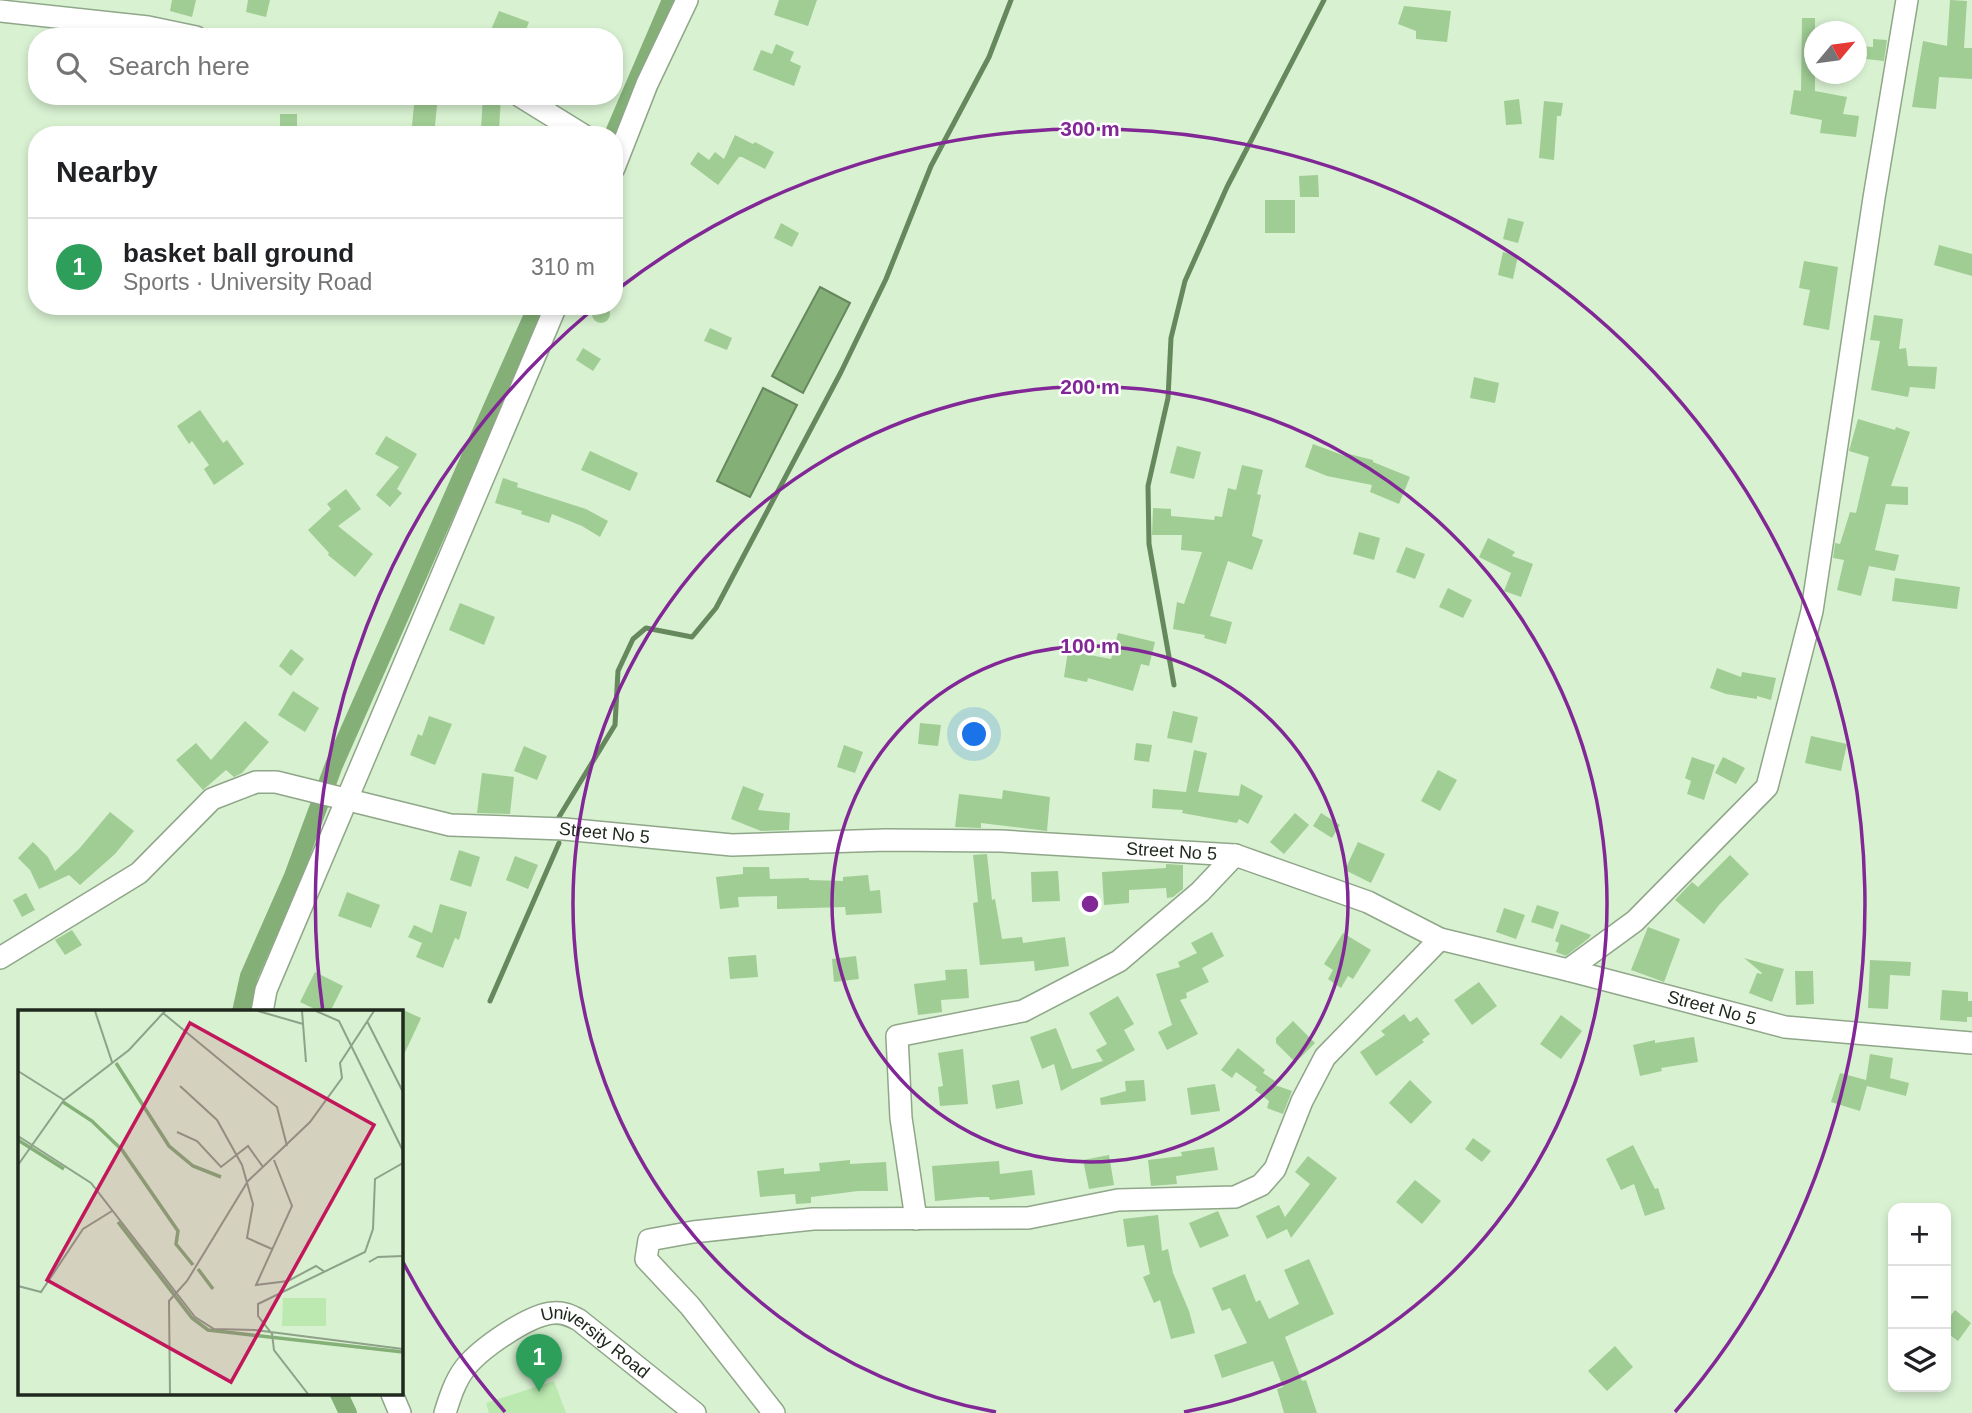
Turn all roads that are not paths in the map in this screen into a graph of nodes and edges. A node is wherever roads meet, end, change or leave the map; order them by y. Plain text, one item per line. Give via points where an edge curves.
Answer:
1 (687, 0) edge
2 (1906, 0) edge
3 (0, 11) edge
4 (153, 28) edge
5 (535, 105) edge
6 (568, 126) edge
7 (623, 141) edge
8 (552, 315) edge
9 (340, 798) junction
10 (1235, 855) junction
11 (1440, 939) junction
12 (0, 958) edge
13 (1568, 970) junction
14 (262, 1010) edge
15 (1972, 1043) edge
16 (916, 1219) junction
17 (393, 1396) edge
18 (400, 1413) edge
19 (445, 1413) edge
20 (695, 1413) edge
21 (774, 1413) edge

1 - 7 street
2 - 13 street via 1812,611 1767,787 1635,921
3 - 4 street
5 - 6 street
8 - 9 street
9 - 10 street, Street No 5 via 450,825 564,829 732,845 1001,841
9 - 12 street, Street No 5 via 276,782 256,782 212,799 139,873
9 - 14 street
10 - 11 street, Street No 5 via 1368,902
10 - 16 street via 1200,892 1119,961 1023,1011 897,1036 901,1118
11 - 13 street, Street No 5
11 - 16 street via 1325,1057 1275,1169 1261,1185 1235,1197 1118,1200 1028,1218
13 - 15 street, Street No 5 via 1785,1027
16 - 21 street via 813,1219 649,1240 646,1259 691,1306
17 - 18 street
19 - 20 street, University Road via 459,1377 478,1353 526,1322 558,1312 579,1320

